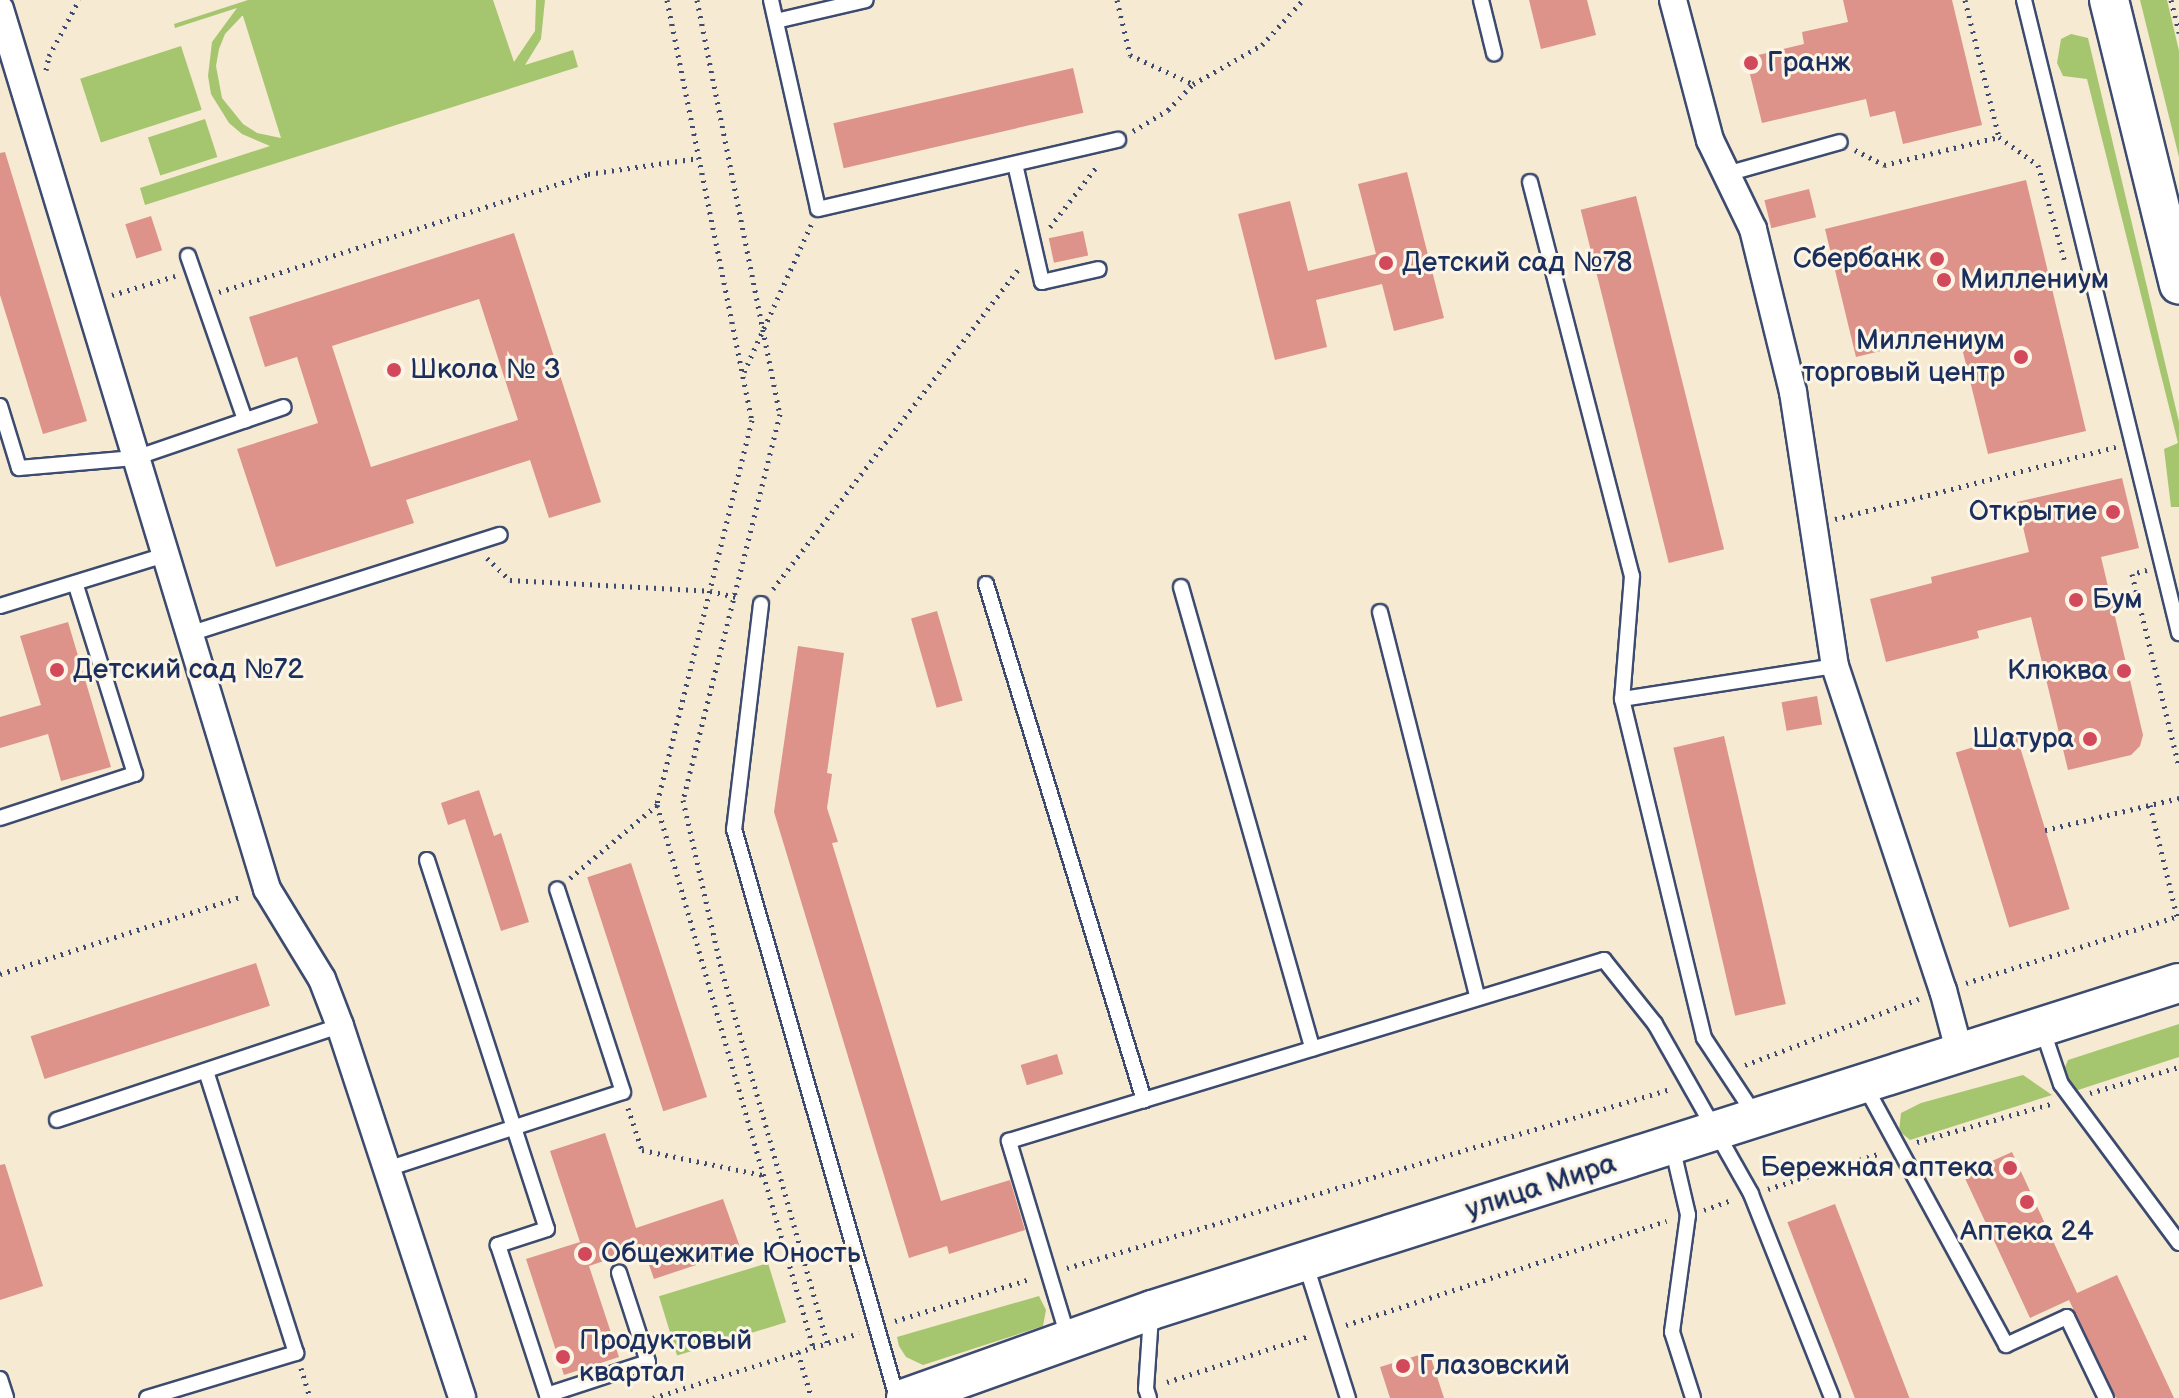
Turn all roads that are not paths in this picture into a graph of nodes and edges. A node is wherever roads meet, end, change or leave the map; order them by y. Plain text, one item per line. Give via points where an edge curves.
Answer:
1 (771, 0) edge
2 (866, 0) edge
3 (1481, 0) edge
4 (1673, 0) edge
5 (2024, 0) edge
6 (2109, 0) edge
7 (0, 9) edge
8 (776, 21) junction
9 (1494, 53) dead end
10 (1118, 140) road end
11 (1840, 142) road end
12 (1015, 164) junction
13 (1726, 174) junction
14 (1530, 182) dead end
15 (191, 264) road end
16 (1099, 269) dead end
17 (2179, 285) edge
18 (0, 406) edge
19 (284, 407) dead end
20 (245, 420) junction
21 (135, 458) junction
22 (500, 535) dead end
23 (165, 555) junction
24 (75, 583) junction
25 (986, 584) dead end
26 (1181, 587) dead end
27 (761, 604) road end
28 (0, 606) edge
29 (1380, 612) dead end
30 (2179, 633) edge
31 (189, 634) junction
32 (1835, 666) junction
33 (1622, 699) junction
34 (0, 818) edge
35 (427, 860) dead end
36 (557, 889) road end
37 (2179, 983) edge
38 (1478, 998) junction
39 (340, 1026) junction
40 (2042, 1028) junction
41 (1313, 1049) junction
42 (1960, 1054) junction
43 (206, 1071) junction
44 (1865, 1085) junction
45 (1144, 1100) junction
46 (1757, 1119) junction
47 (57, 1120) dead end
48 (514, 1127) junction
49 (1715, 1132) junction
50 (1672, 1146) junction
51 (387, 1169) junction
52 (2179, 1243) edge
53 (1305, 1262) junction
54 (619, 1273) dead end
55 (1152, 1310) junction
56 (1068, 1338) junction
57 (0, 1379) edge
58 (1148, 1393) edge
59 (916, 1396) edge
60 (6, 1398) edge
61 (147, 1398) edge
62 (462, 1398) edge
63 (1348, 1398) edge
64 (1693, 1398) edge
65 (1832, 1398) edge
66 (2106, 1398) edge

1 - 8 lane
2 - 8 lane
3 - 9 lane
4 - 13 street via 1710,140
5 - 30 lane
6 - 17 main road
7 - 21 street
8 - 12 lane via 818,209
10 - 12 lane
11 - 13 lane
12 - 16 lane via 1042,282
13 - 32 street via 1753,229 1793,392
14 - 33 lane via 1632,576
15 - 20 lane
18 - 21 lane via 19,468
19 - 20 lane
20 - 21 lane
21 - 23 street
22 - 31 lane
23 - 24 lane
23 - 31 street
24 - 28 lane
24 - 34 lane via 135,774
25 - 45 lane
26 - 41 lane
27 - 59 lane via 734,829 877,1327
29 - 38 lane
31 - 39 street via 267,889 322,979
32 - 33 lane
32 - 42 street
33 - 46 lane via 1704,1038
35 - 48 lane
36 - 48 lane via 623,1092
37 - 40 main road, улица Мира
38 - 41 lane
38 - 49 lane via 1604,960 1655,1024
39 - 43 lane
39 - 51 street
40 - 42 main road, улица Мира
40 - 52 lane via 2061,1084
41 - 45 lane
42 - 44 main road, улица Мира
43 - 47 lane
43 - 61 lane via 296,1353
44 - 46 main road, улица Мира
44 - 66 lane via 2006,1345 2067,1317
45 - 56 lane via 1009,1141
46 - 49 main road, улица Мира
48 - 51 lane
48 - 54 lane via 547,1229 498,1245 547,1395 648,1362
49 - 50 main road, улица Мира
49 - 65 lane via 1751,1194
50 - 53 main road, улица Мира
50 - 64 lane via 1688,1215 1672,1332
51 - 62 street
53 - 55 main road, улица Мира
53 - 63 lane
55 - 56 main road, улица Мира
55 - 58 lane
56 - 59 main road, улица Мира
57 - 60 lane

